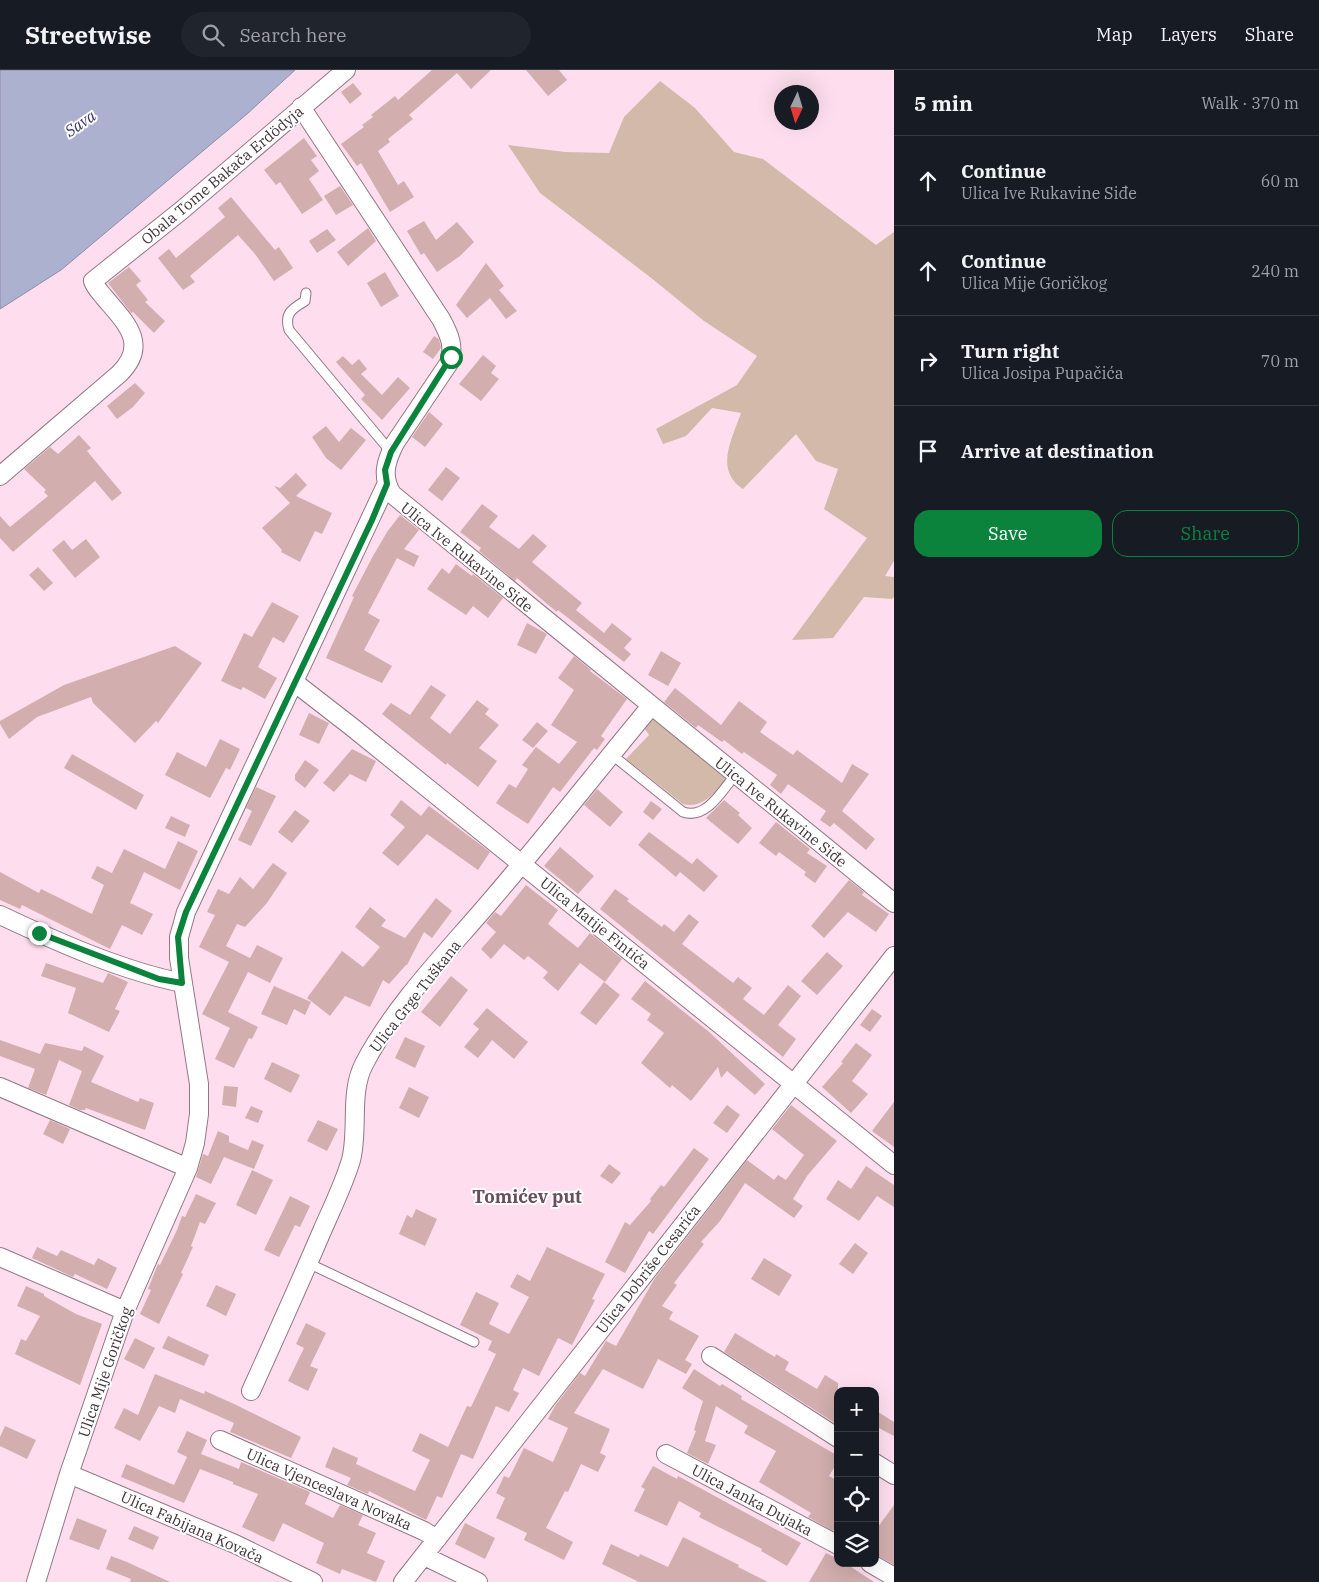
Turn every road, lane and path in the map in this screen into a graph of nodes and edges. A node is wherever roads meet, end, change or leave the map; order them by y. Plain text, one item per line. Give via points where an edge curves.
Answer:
1 (346, 70) edge
2 (301, 107) junction
3 (306, 293) dead end
4 (391, 452) junction
5 (0, 476) edge
6 (387, 484) junction
7 (294, 682) junction
8 (651, 706) junction
9 (611, 754) junction
10 (735, 775) junction
11 (522, 864) junction
12 (894, 903) edge
13 (0, 915) edge
14 (894, 956) edge
15 (182, 983) junction
16 (794, 1083) junction
17 (0, 1087) edge
18 (894, 1165) edge
19 (188, 1168) junction
20 (0, 1257) edge
21 (308, 1263) junction
22 (125, 1311) junction
23 (474, 1342) dead end
24 (711, 1356) dead end
25 (251, 1391) dead end
26 (834, 1435) edge
27 (220, 1440) dead end
28 (666, 1454) dead end
29 (879, 1466) edge
30 (69, 1474) junction
31 (894, 1476) edge
32 (437, 1539) junction
33 (834, 1543) edge
34 (424, 1556) junction
35 (876, 1567) edge
36 (894, 1578) edge
37 (36, 1582) edge
38 (313, 1582) edge
39 (404, 1582) edge
40 (478, 1582) edge

1 - 2 street, Obala Tome Bakača Erdödyja
2 - 4 street via 436,311 451,341 449,363
2 - 5 street, Obala Tome Bakača Erdödyja via 93,282 131,331 134,346 130,360 119,374
3 - 4 lane via 305,301 290,310 286,320 289,330
4 - 6 street via 385,470
6 - 7 street, Ulica Mije Goričkog
6 - 8 street, Ulica Ive Rukavine Siđe via 396,499
7 - 11 street, Ulica Matije Fintića
7 - 15 street, Ulica Mije Goričkog via 186,912 178,937
8 - 9 street, Ulica Grge Tuškana
8 - 10 street, Ulica Ive Rukavine Siđe
9 - 10 lane via 688,814 705,810
9 - 11 street, Ulica Grge Tuškana
10 - 12 street, Ulica Ive Rukavine Siđe
11 - 16 street, Ulica Matije Fintića
11 - 21 street, Ulica Grge Tuškana via 408,1000 363,1066 357,1086 356,1130 351,1160
13 - 15 street via 133,970
14 - 16 street, Ulica Dobriše Cesarića
15 - 19 street, Ulica Mije Goričkog via 199,1084 199,1114
16 - 18 street, Ulica Matije Fintića
16 - 32 street, Ulica Dobriše Cesarića
17 - 19 street
19 - 22 street, Ulica Mije Goričkog
20 - 22 street
21 - 23 lane
21 - 25 street, Ulica Grge Tuškana
22 - 30 street, Ulica Mije Goričkog
24 - 26 street
27 - 32 street, Ulica Vjenceslava Novaka
28 - 33 street, Ulica Janka Dujaka
29 - 31 street
30 - 37 street, Ulica Mije Goričkog
30 - 38 street, Ulica Fabijana Kovača via 235,1544
32 - 34 street, Ulica Dobriše Cesarića
34 - 39 street, Ulica Dobriše Cesarića
34 - 40 street
35 - 36 street

